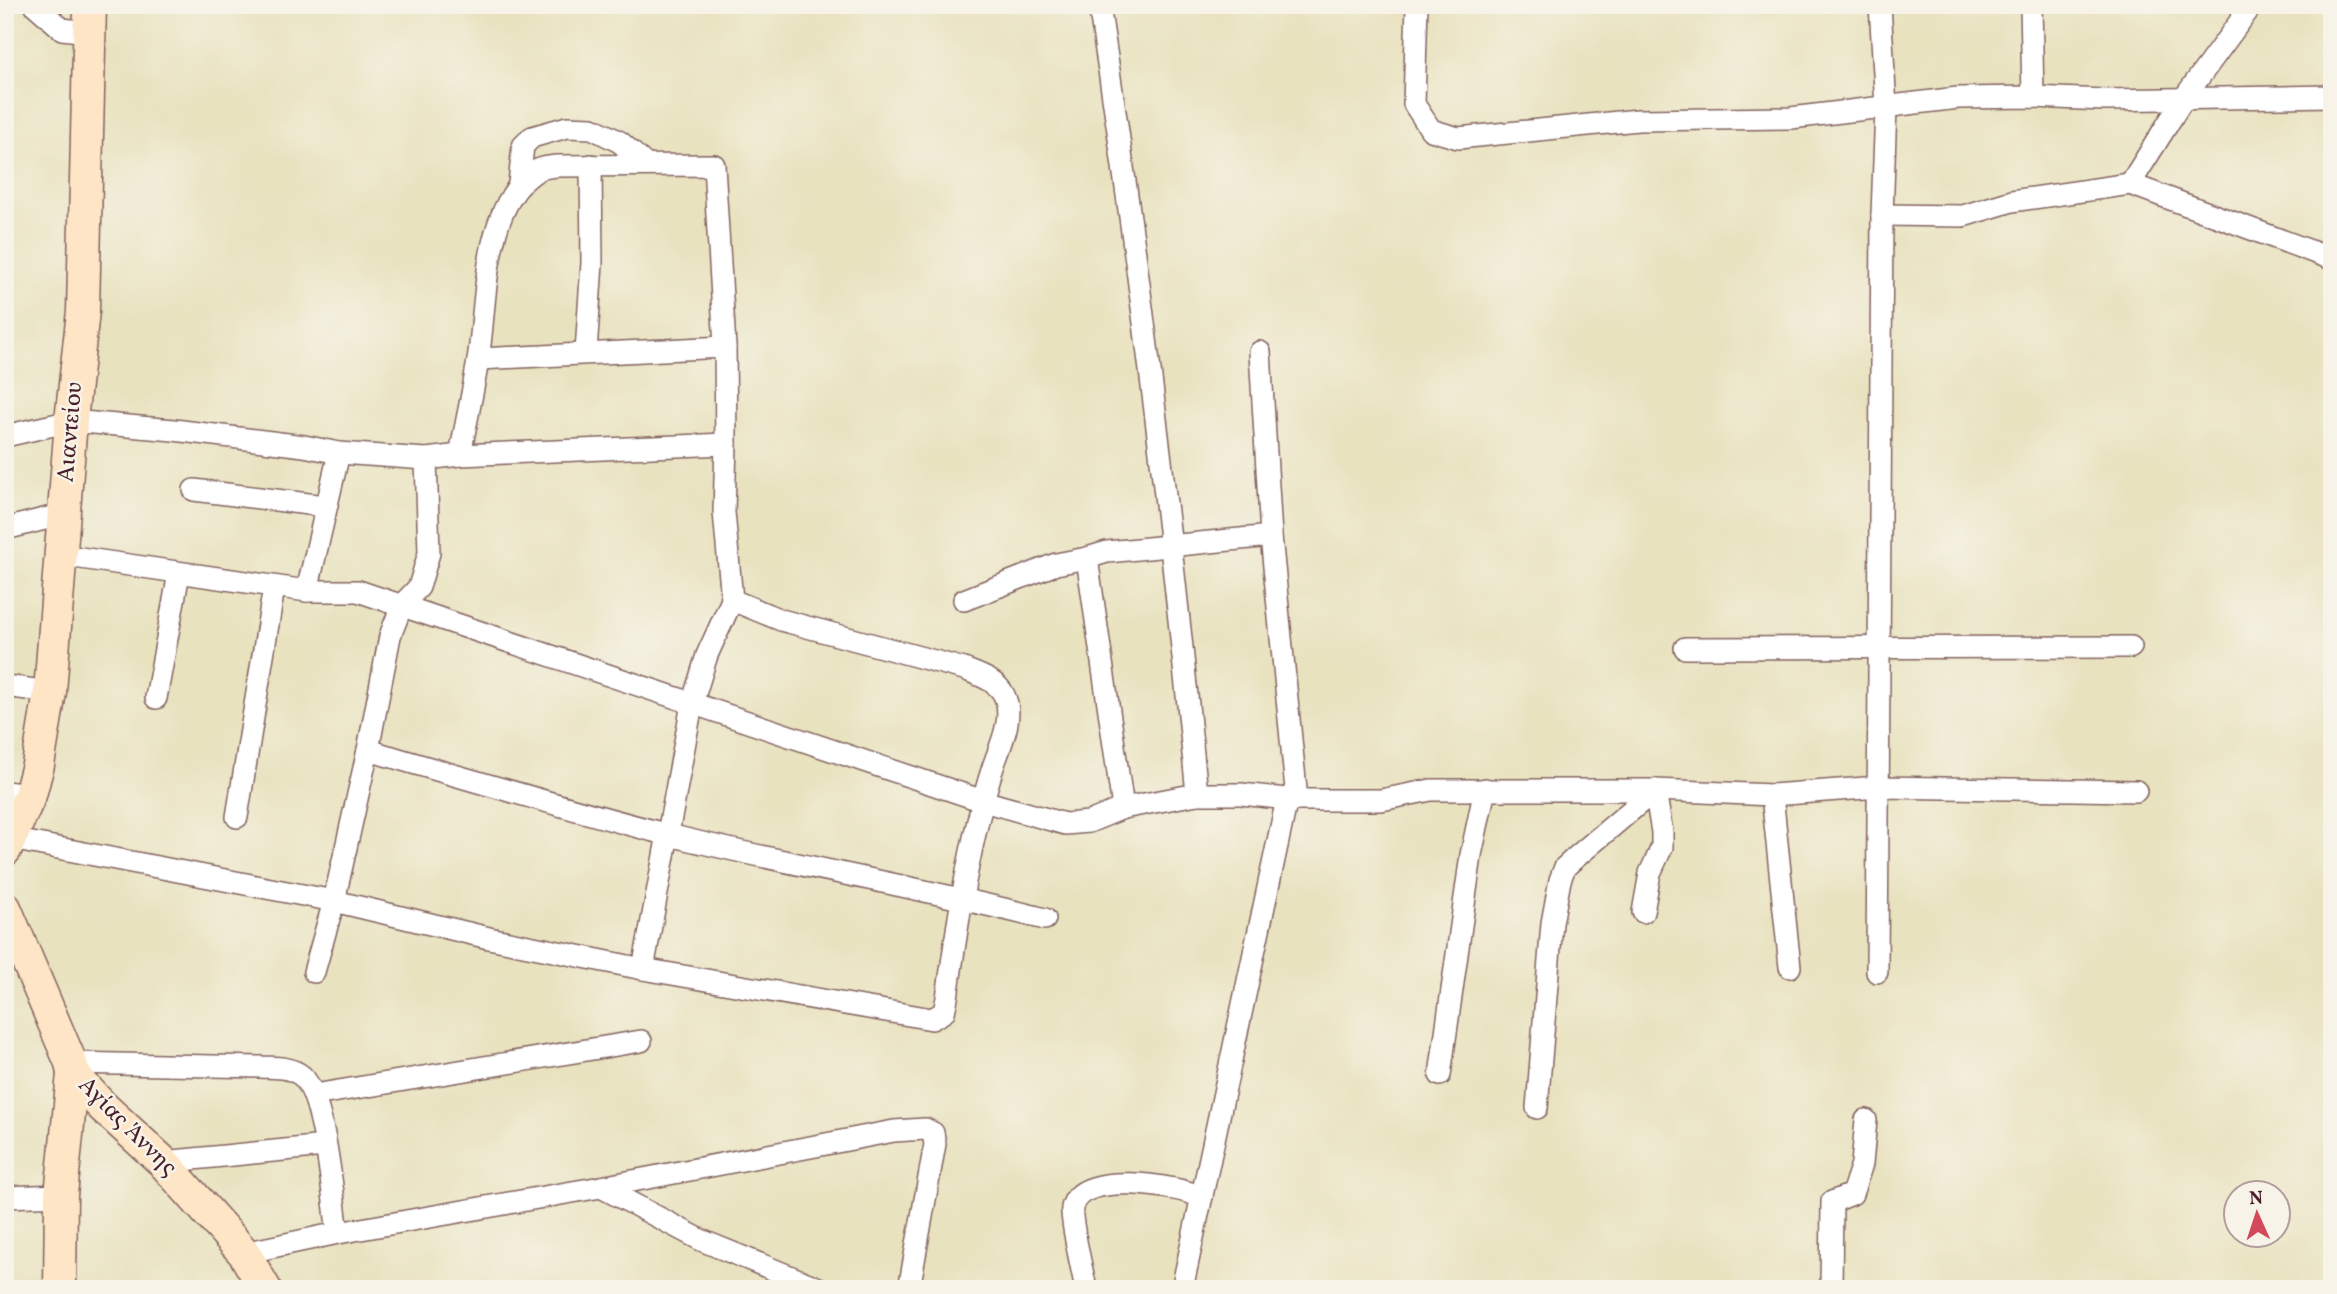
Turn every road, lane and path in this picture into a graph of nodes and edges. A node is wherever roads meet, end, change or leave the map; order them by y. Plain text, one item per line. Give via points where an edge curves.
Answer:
1 (34, 5) edge
2 (1100, 5) edge
3 (1417, 5) edge
4 (1880, 5) edge
5 (2031, 5) edge
6 (2252, 5) edge
7 (89, 19) edge
8 (2332, 96) edge
9 (2033, 97) junction
10 (2184, 97) junction
11 (1885, 108) junction
12 (645, 164) junction
13 (591, 165) junction
14 (519, 184) junction
15 (2130, 184) junction
16 (1882, 215) junction
17 (2332, 259) edge
18 (725, 347) junction
19 (586, 352) junction
20 (1260, 352) dead end
21 (479, 359) junction
22 (71, 421) junction
23 (5, 436) edge
24 (726, 444) junction
25 (339, 453) junction
26 (460, 455) junction
27 (426, 459) junction
28 (194, 490) dead end
29 (325, 506) junction
30 (64, 514) junction
31 (5, 529) edge
32 (1271, 536) junction
33 (1172, 547) junction
34 (60, 555) junction
35 (1087, 558) junction
36 (179, 573) junction
37 (274, 587) junction
38 (307, 591) junction
39 (732, 600) junction
40 (964, 600) dead end
41 (402, 605) junction
42 (2131, 647) dead end
43 (1685, 648) dead end
44 (1880, 649) junction
45 (5, 686) edge
46 (50, 692) junction
47 (156, 698) dead end
48 (692, 704) junction
49 (368, 750) junction
50 (1879, 787) junction
51 (1485, 789) junction
52 (1655, 790) junction
53 (2136, 791) dead end
54 (1197, 793) junction
55 (17, 794) edge
56 (1772, 795) junction
57 (1292, 800) junction
58 (983, 801) junction
59 (1123, 808) junction
60 (237, 817) dead end
61 (668, 835) junction
62 (8, 845) edge
63 (961, 898) junction
64 (334, 901) junction
65 (5, 908) edge
66 (1643, 912) dead end
67 (1045, 919) dead end
68 (1790, 967) dead end
69 (643, 969) junction
70 (314, 972) dead end
71 (1877, 972) dead end
72 (641, 1041) dead end
73 (72, 1068) junction
74 (1440, 1075) dead end
75 (314, 1095) junction
76 (1537, 1108) dead end
77 (1866, 1120) dead end
78 (325, 1146) junction
79 (163, 1162) junction
80 (601, 1187) junction
81 (61, 1195) junction
82 (5, 1196) edge
83 (1202, 1197) junction
84 (338, 1233) junction
85 (244, 1253) junction
86 (60, 1289) edge
87 (265, 1289) edge
88 (821, 1289) edge
89 (909, 1289) edge
90 (1086, 1289) edge
91 (1182, 1289) edge
92 (1831, 1289) edge

1 - 7 street via 62,29
2 - 33 street via 1138,262
3 - 11 street via 1414,104 1431,130 1458,138 1638,120 1791,118
4 - 11 street
5 - 9 street
6 - 10 street
7 - 22 main road, Αιαντείου via 83,310
8 - 10 street
9 - 10 street
9 - 11 street via 1958,98
10 - 15 street
11 - 16 street
12 - 13 street
12 - 14 street via 620,142 592,128 567,127 532,137 523,146
12 - 18 street via 714,165
13 - 14 street via 538,169
13 - 19 street via 592,263
14 - 21 street via 500,222 490,260
15 - 16 street via 2012,201 1963,216
15 - 17 street
16 - 44 street
18 - 19 street
18 - 24 street
19 - 21 street
20 - 32 street
21 - 26 street
22 - 23 street
22 - 25 street
22 - 30 main road, Αιαντείου
24 - 26 street
24 - 39 street via 724,512
25 - 27 street
25 - 29 street
26 - 27 street
27 - 41 street via 429,553 419,587
28 - 29 street
29 - 38 street
30 - 31 street
30 - 34 main road, Αιαντείου
32 - 33 street
32 - 57 street
33 - 35 street
33 - 54 street
34 - 36 street
34 - 46 main road, Αιαντείου
35 - 40 street via 1056,564
35 - 59 street
36 - 37 street
36 - 47 street
37 - 38 street
37 - 60 street
38 - 41 street via 359,591
39 - 48 street
39 - 58 street via 781,620 964,669 992,682 1004,695 1008,712
41 - 48 street
41 - 49 street via 390,636
42 - 44 street
43 - 44 street
44 - 50 street
45 - 46 street
46 - 55 main road, Αιαντείου via 38,765
48 - 58 street
48 - 61 street
49 - 61 street
49 - 64 street
50 - 53 street
50 - 56 street
50 - 71 street
51 - 52 street
51 - 57 street via 1431,790 1381,800
51 - 74 street via 1471,855
52 - 56 street
52 - 66 street via 1662,847 1650,873
52 - 76 street via 1565,867 1560,880 1552,923
54 - 57 street
54 - 59 street
55 - 62 main road, Αιαντείου
56 - 68 street
57 - 83 street
58 - 59 street via 1065,824 1088,822
58 - 63 street
61 - 63 street
61 - 69 street
62 - 64 street
63 - 67 street
63 - 69 street via 944,1012 932,1019
64 - 69 street
64 - 70 street
65 - 73 main road, Αγίας Άννης
72 - 75 street
73 - 75 street via 290,1069
73 - 79 main road, Αγίας Άννης via 102,1106
73 - 81 main road
75 - 78 street
77 - 92 street via 1862,1164 1852,1194 1832,1202
78 - 79 street
78 - 84 street
79 - 85 main road, Αγίας Άννης
80 - 84 street
80 - 88 street via 701,1240
80 - 89 street via 925,1129 933,1133 935,1144
81 - 82 street
81 - 86 main road
83 - 90 street via 1143,1184 1097,1185 1079,1195 1072,1208
83 - 91 street
84 - 85 street
85 - 87 main road, Αγίας Άννης

